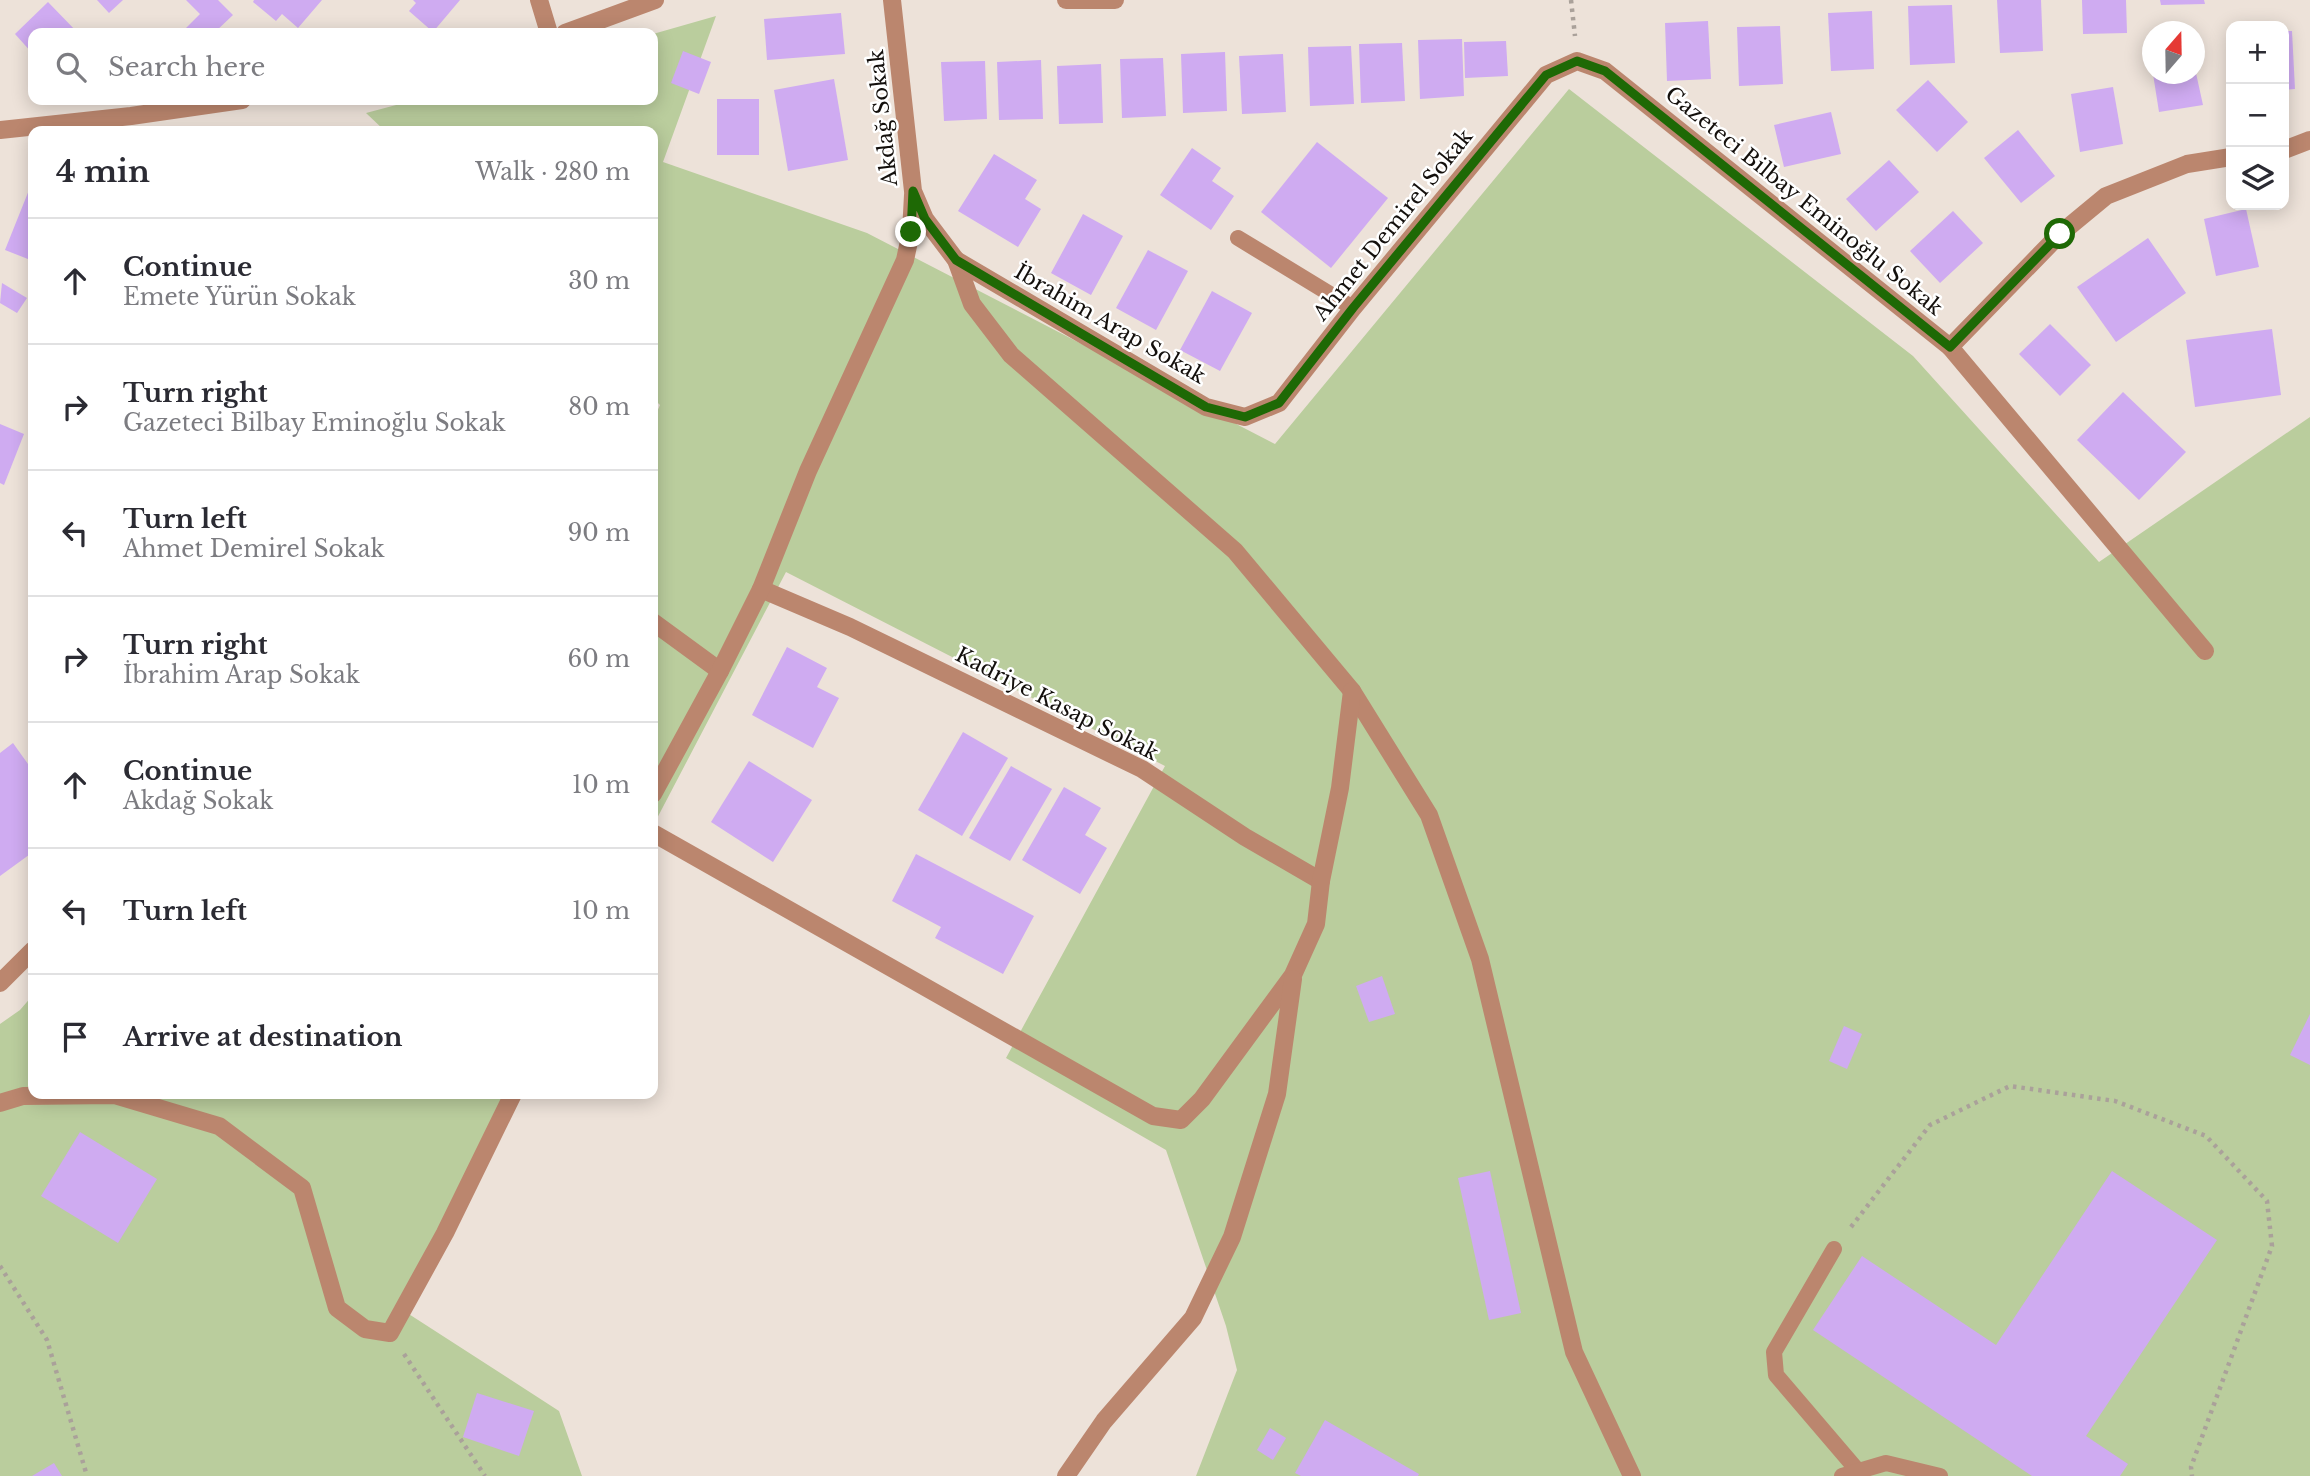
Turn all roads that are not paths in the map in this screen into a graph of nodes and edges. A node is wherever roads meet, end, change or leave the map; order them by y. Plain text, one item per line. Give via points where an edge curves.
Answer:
1 (539, 0) edge
2 (655, 0) edge
3 (892, 0) edge
4 (1066, 0) edge
5 (1115, 0) edge
6 (547, 28) edge
7 (579, 28) edge
8 (1577, 61) joint
9 (219, 105) edge
10 (133, 124) edge
11 (89, 126) edge
12 (28, 129) edge
13 (0, 130) edge
14 (2309, 141) edge
15 (2289, 148) edge
16 (2226, 158) edge
17 (913, 191) junction
18 (1238, 238) dead end
19 (956, 260) junction
20 (1353, 308) junction
21 (1950, 347) junction
22 (1245, 417) joint
23 (761, 589) junction
24 (658, 626) edge
25 (2205, 651) dead end
26 (720, 671) junction
27 (1352, 691) junction
28 (658, 785) edge
29 (658, 836) edge
30 (1321, 881) junction
31 (28, 955) edge
32 (1293, 975) junction
33 (0, 982) edge
34 (28, 1096) edge
35 (128, 1099) edge
36 (511, 1099) edge
37 (0, 1103) edge
38 (1834, 1249) road end
39 (1850, 1474) edge
40 (1066, 1476) edge
41 (1632, 1476) edge
42 (1940, 1476) edge

1 - 6 street
2 - 7 street
3 - 17 street, Akdağ Sokak
4 - 5 street
8 - 20 street, Ahmet Demirel Sokak via 1546,75
8 - 21 street, Gazeteci Bilbay Eminoğlu Sokak via 1605,71
9 - 10 street
10 - 11 street
12 - 13 street
14 - 15 street
16 - 21 street via 2187,164 2106,196 2060,234
17 - 19 street, Akdağ Sokak via 925,219
17 - 23 street via 905,260 808,471
18 - 20 lane
19 - 22 street, İbrahim Arap Sokak via 1206,407
19 - 27 street via 972,304 1012,355 1235,551
20 - 22 street, Ahmet Demirel Sokak via 1279,403
21 - 25 street, Gazeteci Bilbay Eminoğlu Sokak
23 - 26 street
23 - 30 street, Kadriye Kasap Sokak via 850,626 1142,769
24 - 26 street
26 - 28 street
27 - 30 street via 1340,788
27 - 41 street via 1429,815 1439,841 1480,960 1574,1352
29 - 32 street via 1153,1116 1181,1120 1202,1100
30 - 32 street via 1316,924
31 - 33 street
32 - 40 street via 1277,1094 1232,1237 1192,1318 1104,1421
34 - 37 street
35 - 36 street via 219,1126 302,1188 337,1308 365,1329 390,1333 446,1233
38 - 39 lane via 1774,1352 1776,1375
39 - 42 lane via 1886,1463

